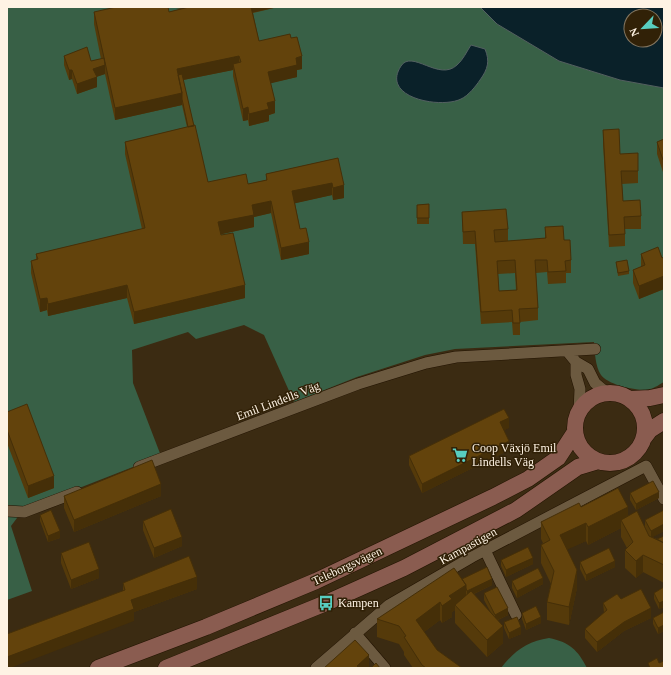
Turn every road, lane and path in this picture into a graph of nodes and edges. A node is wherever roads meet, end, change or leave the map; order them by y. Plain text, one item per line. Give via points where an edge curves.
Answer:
1 (595, 349) dead end
2 (567, 351) junction
3 (576, 362) junction
4 (607, 393) junction
5 (664, 394) edge
6 (630, 399) junction
7 (579, 412) junction
8 (664, 421) edge
9 (575, 432) junction
10 (644, 438) junction
11 (598, 461) junction
12 (131, 471) edge
13 (89, 487) edge
14 (664, 499) edge
15 (7, 511) edge
16 (485, 550) junction
17 (516, 616) edge
18 (355, 633) junction
19 (98, 668) edge
20 (166, 668) edge
21 (316, 668) edge
22 (385, 668) edge

1 - 2 street, Emil Lindells Väg
2 - 3 street
2 - 12 street, Emil Lindells Väg via 456,357 402,369
3 - 4 street via 588,369 595,383
3 - 7 street via 580,389
4 - 6 main road via 623,395
4 - 7 main road via 590,399
5 - 6 main road
6 - 10 main road via 637,405 645,421
7 - 9 main road
8 - 10 main road via 650,430
9 - 11 main road via 582,450
9 - 19 main road, Teleborgsvägen via 558,458 528,479 493,497 316,581
10 - 11 main road via 630,458 614,463
11 - 20 main road, Teleborgsvägen via 578,467 516,510 404,568 326,603
13 - 15 street via 24,512
14 - 16 street, Kampastigen via 646,466
16 - 17 street
16 - 18 street, Kampastigen via 389,605
18 - 21 street, Kampastigen
18 - 22 street

